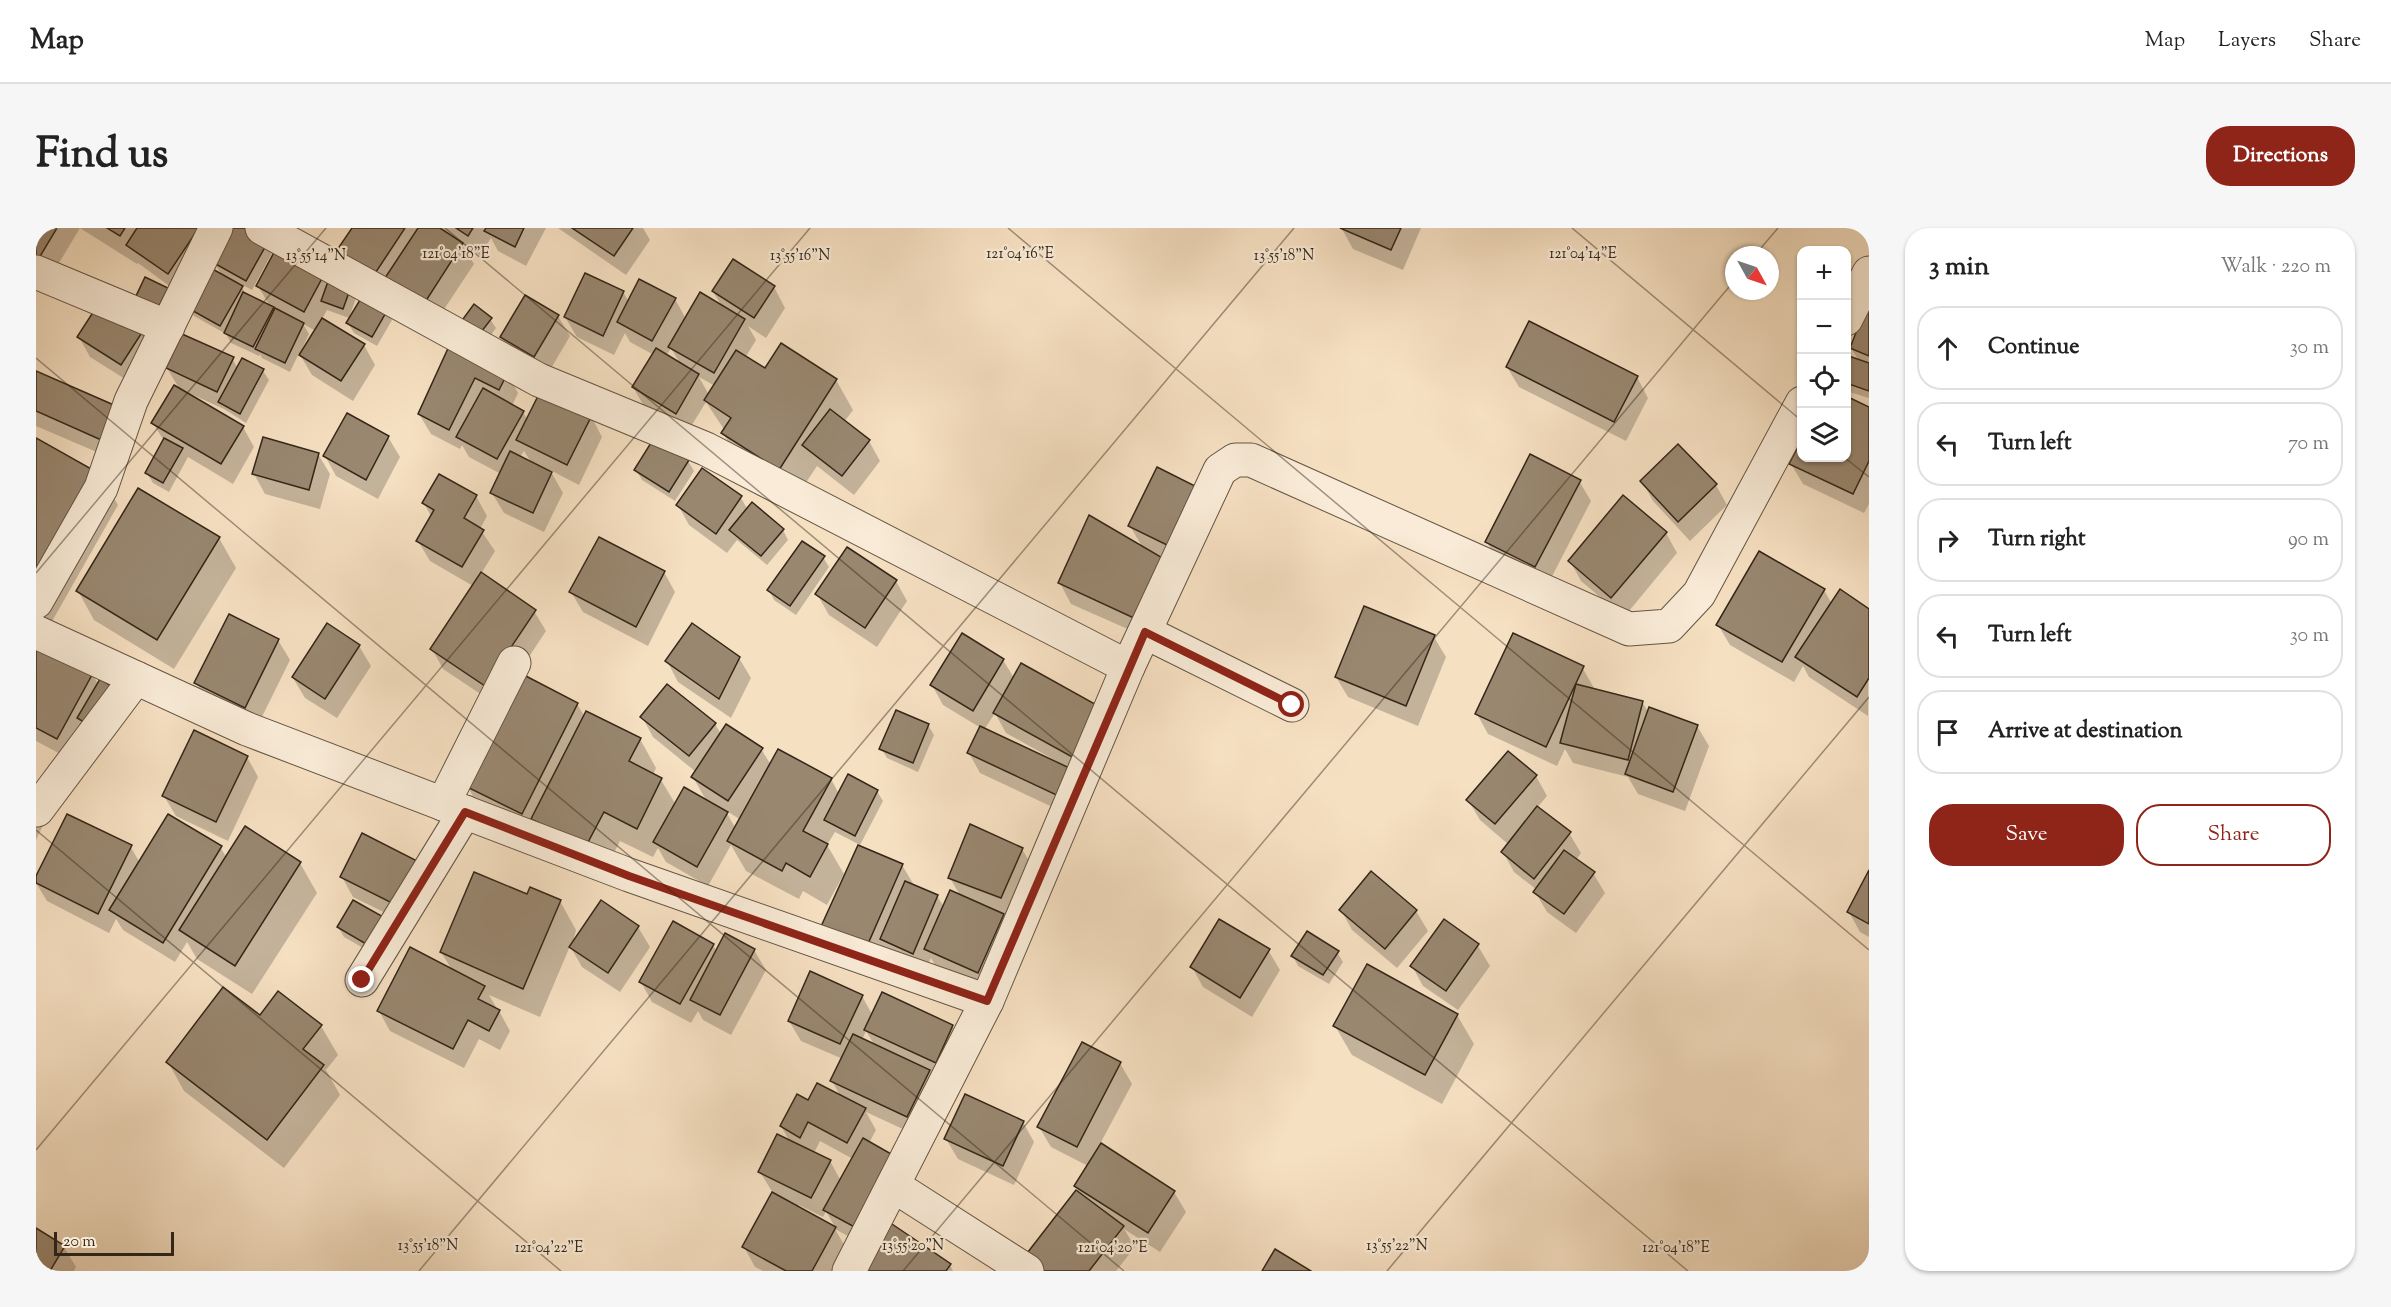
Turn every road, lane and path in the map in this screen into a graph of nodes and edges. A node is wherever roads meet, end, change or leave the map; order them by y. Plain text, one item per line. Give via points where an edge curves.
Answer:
1 (216, 228) edge
2 (262, 228) edge
3 (36, 272) edge
4 (1869, 273) edge
5 (1851, 309) edge
6 (168, 327) junction
7 (1799, 408) edge
8 (36, 602) edge
9 (36, 632) edge
10 (1145, 632) junction
11 (514, 663) dead end
12 (1128, 667) junction
13 (135, 678) junction
14 (1292, 705) dead end
15 (454, 808) junction
16 (37, 810) edge
17 (362, 980) dead end
18 (987, 1001) junction
19 (894, 1186) junction
20 (849, 1271) edge
21 (1027, 1271) edge

1 - 6 street
2 - 12 street via 538,380 706,449
3 - 6 street
4 - 5 street
6 - 8 street via 131,400 101,488
7 - 10 street via 1699,594 1669,626 1629,629 1251,460 1235,460 1220,470
9 - 13 street
10 - 12 street
10 - 14 street
11 - 15 street
12 - 18 street
13 - 15 street via 248,729
13 - 16 street
15 - 17 street
15 - 18 street via 629,876
18 - 19 street
19 - 20 street
19 - 21 street

